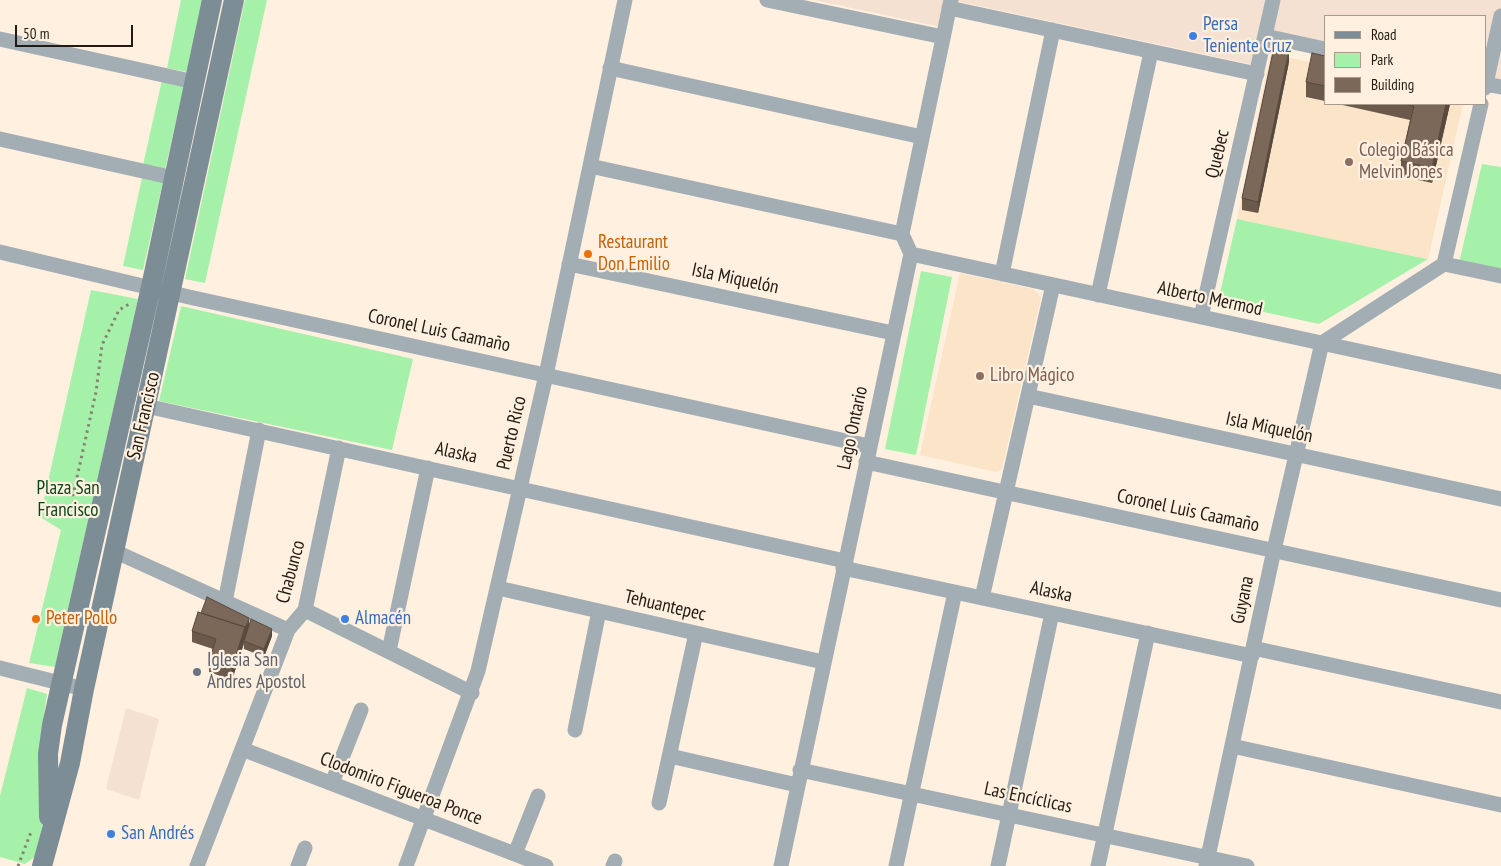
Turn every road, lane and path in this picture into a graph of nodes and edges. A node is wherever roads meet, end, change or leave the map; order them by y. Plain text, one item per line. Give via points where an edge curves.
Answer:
1 (212, 0) edge
2 (234, 0) edge
3 (625, 0) edge
4 (767, 0) edge
5 (1274, 0) edge
6 (950, 4) edge
7 (1501, 16) edge
8 (1053, 30) junction
9 (1265, 36) junction
10 (943, 37) junction
11 (0, 39) edge
12 (1324, 49) edge
13 (1151, 52) junction
14 (610, 68) junction
15 (1256, 74) junction
16 (1486, 81) edge
17 (195, 82) junction
18 (1486, 85) edge
19 (1501, 88) edge
20 (1481, 105) edge
21 (922, 137) junction
22 (0, 139) edge
23 (590, 166) junction
24 (174, 178) junction
25 (902, 234) junction
26 (0, 254) edge
27 (911, 254) junction
28 (569, 264) junction
29 (1444, 264) junction
30 (1002, 274) junction
31 (1501, 276) edge
32 (1053, 285) junction
33 (151, 287) junction
34 (172, 292) junction
35 (1098, 295) junction
36 (1201, 317) junction
37 (894, 333) junction
38 (1322, 343) junction
39 (546, 375) junction
40 (1501, 382) edge
41 (1028, 396) junction
42 (146, 406) junction
43 (258, 430) junction
44 (869, 446) junction
45 (339, 448) junction
46 (1296, 454) junction
47 (866, 462) junction
48 (428, 468) junction
49 (520, 488) junction
50 (1006, 492) junction
51 (1501, 499) edge
52 (1274, 550) junction
53 (114, 551) junction
54 (844, 564) junction
55 (498, 588) junction
56 (955, 592) junction
57 (982, 598) junction
58 (1501, 600) edge
59 (225, 602) junction
60 (305, 610) junction
61 (599, 611) junction
62 (1052, 613) junction
63 (288, 630) junction
64 (696, 633) junction
65 (1148, 633) junction
66 (389, 651) junction
67 (1252, 652) junction
68 (823, 662) junction
69 (0, 668) edge
70 (61, 682) junction
71 (84, 689) junction
72 (472, 693) junction
73 (1501, 702) edge
74 (361, 710) dead end
75 (575, 730) dead end
76 (1232, 746) junction
77 (242, 748) junction
78 (670, 756) junction
79 (800, 770) junction
80 (332, 783) junction
81 (797, 785) junction
82 (911, 794) junction
83 (538, 796) dead end
84 (659, 803) dead end
85 (1501, 805) edge
86 (1009, 815) junction
87 (424, 819) junction
88 (50, 832) junction
89 (1105, 835) junction
90 (305, 848) dead end
91 (516, 854) junction
92 (1207, 862) edge
93 (42, 866) edge
94 (197, 866) edge
95 (298, 866) edge
96 (406, 866) edge
97 (546, 866) edge
98 (781, 866) edge
99 (896, 866) edge
100 (998, 866) edge
101 (1098, 866) edge
102 (1247, 866) edge

1 - 17 main road, San Francisco
2 - 34 main road, San Francisco
3 - 14 street, Puerto Rico
4 - 10 street
5 - 9 street, Quebec
6 - 8 street
6 - 10 street
7 - 16 street
8 - 13 street
8 - 30 street
9 - 12 street
9 - 15 street, Quebec
10 - 21 street
11 - 17 street
13 - 15 street
13 - 35 street
14 - 21 street
14 - 23 street, Puerto Rico
15 - 36 street, Quebec
17 - 24 main road, San Francisco
18 - 19 street
20 - 29 street
21 - 25 street
22 - 24 street
23 - 25 street
23 - 28 street, Puerto Rico
24 - 33 main road, San Francisco
25 - 27 street
26 - 33 street, Coronel Luis Caamaño
27 - 30 street, Alberto Mermod
27 - 37 street, Lago Ontario
28 - 37 street, Isla Miquelón
28 - 39 street, Puerto Rico
29 - 31 street
29 - 38 street
30 - 32 street, Alberto Mermod
32 - 35 street, Alberto Mermod
32 - 41 street
33 - 34 street, Coronel Luis Caamaño
33 - 70 main road, San Francisco
34 - 39 street, Coronel Luis Caamaño
34 - 42 main road, San Francisco
35 - 36 street, Alberto Mermod
36 - 38 street, Alberto Mermod
37 - 44 street, Lago Ontario
38 - 40 street, Alberto Mermod
38 - 46 street, Guyana
39 - 44 street, Coronel Luis Caamaño
39 - 49 street, Puerto Rico
41 - 46 street, Isla Miquelón
41 - 50 street
42 - 43 street, Alaska
42 - 53 main road, San Francisco
43 - 45 street, Alaska
43 - 59 street
44 - 47 street, Lago Ontario
45 - 48 street, Alaska
45 - 60 street, Chabunco
46 - 51 street, Isla Miquelón
46 - 52 street, Guyana
47 - 50 street, Coronel Luis Caamaño
47 - 54 street, Lago Ontario
48 - 49 street, Alaska
48 - 66 street
49 - 54 street, Alaska
49 - 55 street, Puerto Rico
50 - 52 street, Coronel Luis Caamaño
50 - 57 street
52 - 58 street, Coronel Luis Caamaño
52 - 67 street, Guyana
53 - 59 street
53 - 71 main road, San Francisco
54 - 56 street, Alaska
54 - 68 street, Lago Ontario
55 - 61 street, Tehuantepec
55 - 72 street, Puerto Rico
56 - 57 street, Alaska
56 - 82 street
57 - 62 street, Alaska
59 - 63 street
60 - 63 street, Chabunco
60 - 66 street
61 - 64 street, Tehuantepec
61 - 75 street
62 - 65 street, Alaska
62 - 86 street
63 - 77 street, Chabunco
64 - 68 street, Tehuantepec
64 - 78 street
65 - 67 street, Alaska
65 - 89 street
66 - 72 street
67 - 73 street, Alaska
67 - 76 street, Guyana
68 - 79 street, Lago Ontario
69 - 70 street
70 - 71 street
70 - 88 main road, San Francisco via 49,749
71 - 88 main road, San Francisco via 70,763
72 - 87 street, Puerto Rico
74 - 80 street
76 - 85 street
76 - 92 street, Guyana
77 - 80 street, Clodomiro Figueroa Ponce
77 - 94 street, Chabunco
78 - 81 street
78 - 84 street
79 - 81 street, Lago Ontario
79 - 82 street, Las Encíclicas
80 - 87 street, Clodomiro Figueroa Ponce
81 - 98 street, Lago Ontario
82 - 86 street, Las Encíclicas
82 - 99 street
83 - 91 street
86 - 89 street, Las Encíclicas
86 - 100 street
87 - 91 street, Clodomiro Figueroa Ponce
87 - 96 street, Puerto Rico
88 - 93 main road, San Francisco
89 - 92 street, Las Encíclicas
89 - 101 street
90 - 95 street
91 - 97 street, Clodomiro Figueroa Ponce
92 - 102 street, Las Encíclicas

